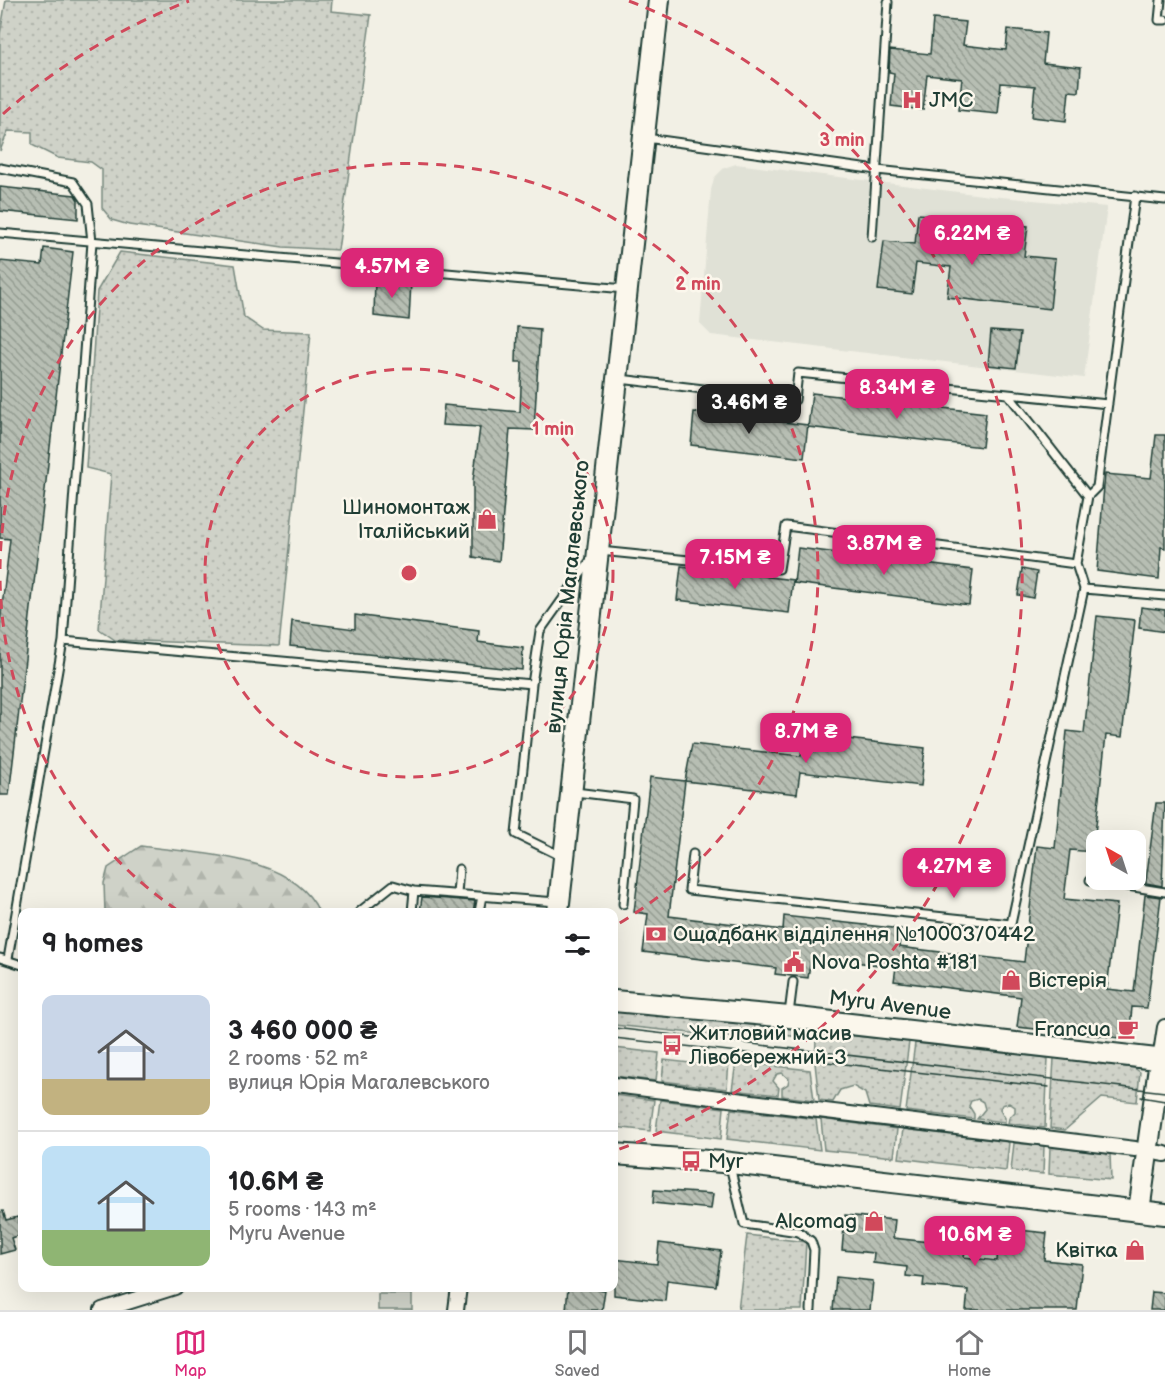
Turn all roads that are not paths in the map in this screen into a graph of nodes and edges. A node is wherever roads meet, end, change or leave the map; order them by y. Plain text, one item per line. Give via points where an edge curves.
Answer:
1 (659, 0) edge
2 (1161, 0) edge
3 (888, 2) dead end
4 (1165, 20) edge
5 (643, 138) junction
6 (0, 168) edge
7 (877, 170) junction
8 (1135, 196) junction
9 (1165, 200) edge
10 (0, 233) edge
11 (872, 237) dead end
12 (92, 242) junction
13 (626, 289) junction
14 (615, 378) junction
15 (1008, 394) junction
16 (1108, 404) junction
17 (1088, 496) junction
18 (597, 551) junction
19 (1076, 564) junction
20 (1084, 590) junction
21 (1165, 596) edge
22 (63, 641) junction
23 (532, 684) junction
24 (572, 792) junction
25 (693, 854) dead end
26 (564, 858) junction
27 (459, 870) dead end
28 (1146, 889) edge
29 (414, 891) junction
30 (1165, 892) edge
31 (456, 894) junction
32 (482, 896) junction
33 (623, 904) dead end
34 (559, 907) edge
35 (364, 908) edge
36 (412, 908) edge
37 (480, 908) edge
38 (4, 959) edge
39 (793, 982) dead end
40 (618, 1001) edge
41 (789, 1017) junction
42 (1165, 1027) edge
43 (1162, 1060) edge
44 (618, 1085) edge
45 (1135, 1149) dead end
46 (618, 1154) edge
47 (730, 1163) junction
48 (1139, 1210) junction
49 (1165, 1214) edge
50 (159, 1292) edge
51 (458, 1292) edge
52 (102, 1310) edge
53 (456, 1310) edge
54 (811, 1310) edge

1 - 5 street, вулиця Юрія Магалевського
2 - 4 lane via 1160,20
3 - 7 lane
5 - 7 lane
5 - 13 street, вулиця Юрія Магалевського
6 - 12 lane via 73,182 88,204
7 - 8 lane
7 - 11 lane
8 - 9 lane
8 - 16 lane
10 - 12 lane
12 - 13 lane
12 - 22 lane
13 - 14 street, вулиця Юрія Магалевського
14 - 15 lane via 795,400 798,373
14 - 18 street, вулиця Юрія Магалевського
15 - 16 lane
15 - 17 lane
16 - 17 lane via 1097,487
17 - 19 lane
18 - 19 lane via 779,569 786,526
18 - 23 lane via 540,630
18 - 24 street, вулиця Юрія Магалевського
19 - 20 lane
20 - 21 lane
20 - 25 lane via 1011,924 689,890
22 - 23 lane
22 - 38 lane
23 - 26 lane via 516,834
24 - 26 street, вулиця Юрія Магалевського
24 - 33 lane via 633,799
26 - 34 street, вулиця Юрія Магалевського
27 - 31 lane
28 - 30 lane
29 - 31 lane
29 - 35 lane via 393,885
29 - 36 lane
31 - 32 lane
32 - 34 lane
32 - 37 lane
39 - 41 lane
40 - 41 street, Myru Avenue
41 - 43 street, Myru Avenue
42 - 43 street
43 - 48 street
44 - 45 street
46 - 47 street
47 - 48 street
47 - 54 lane via 744,1224 799,1232 812,1241
48 - 49 street
50 - 52 street
51 - 53 street

